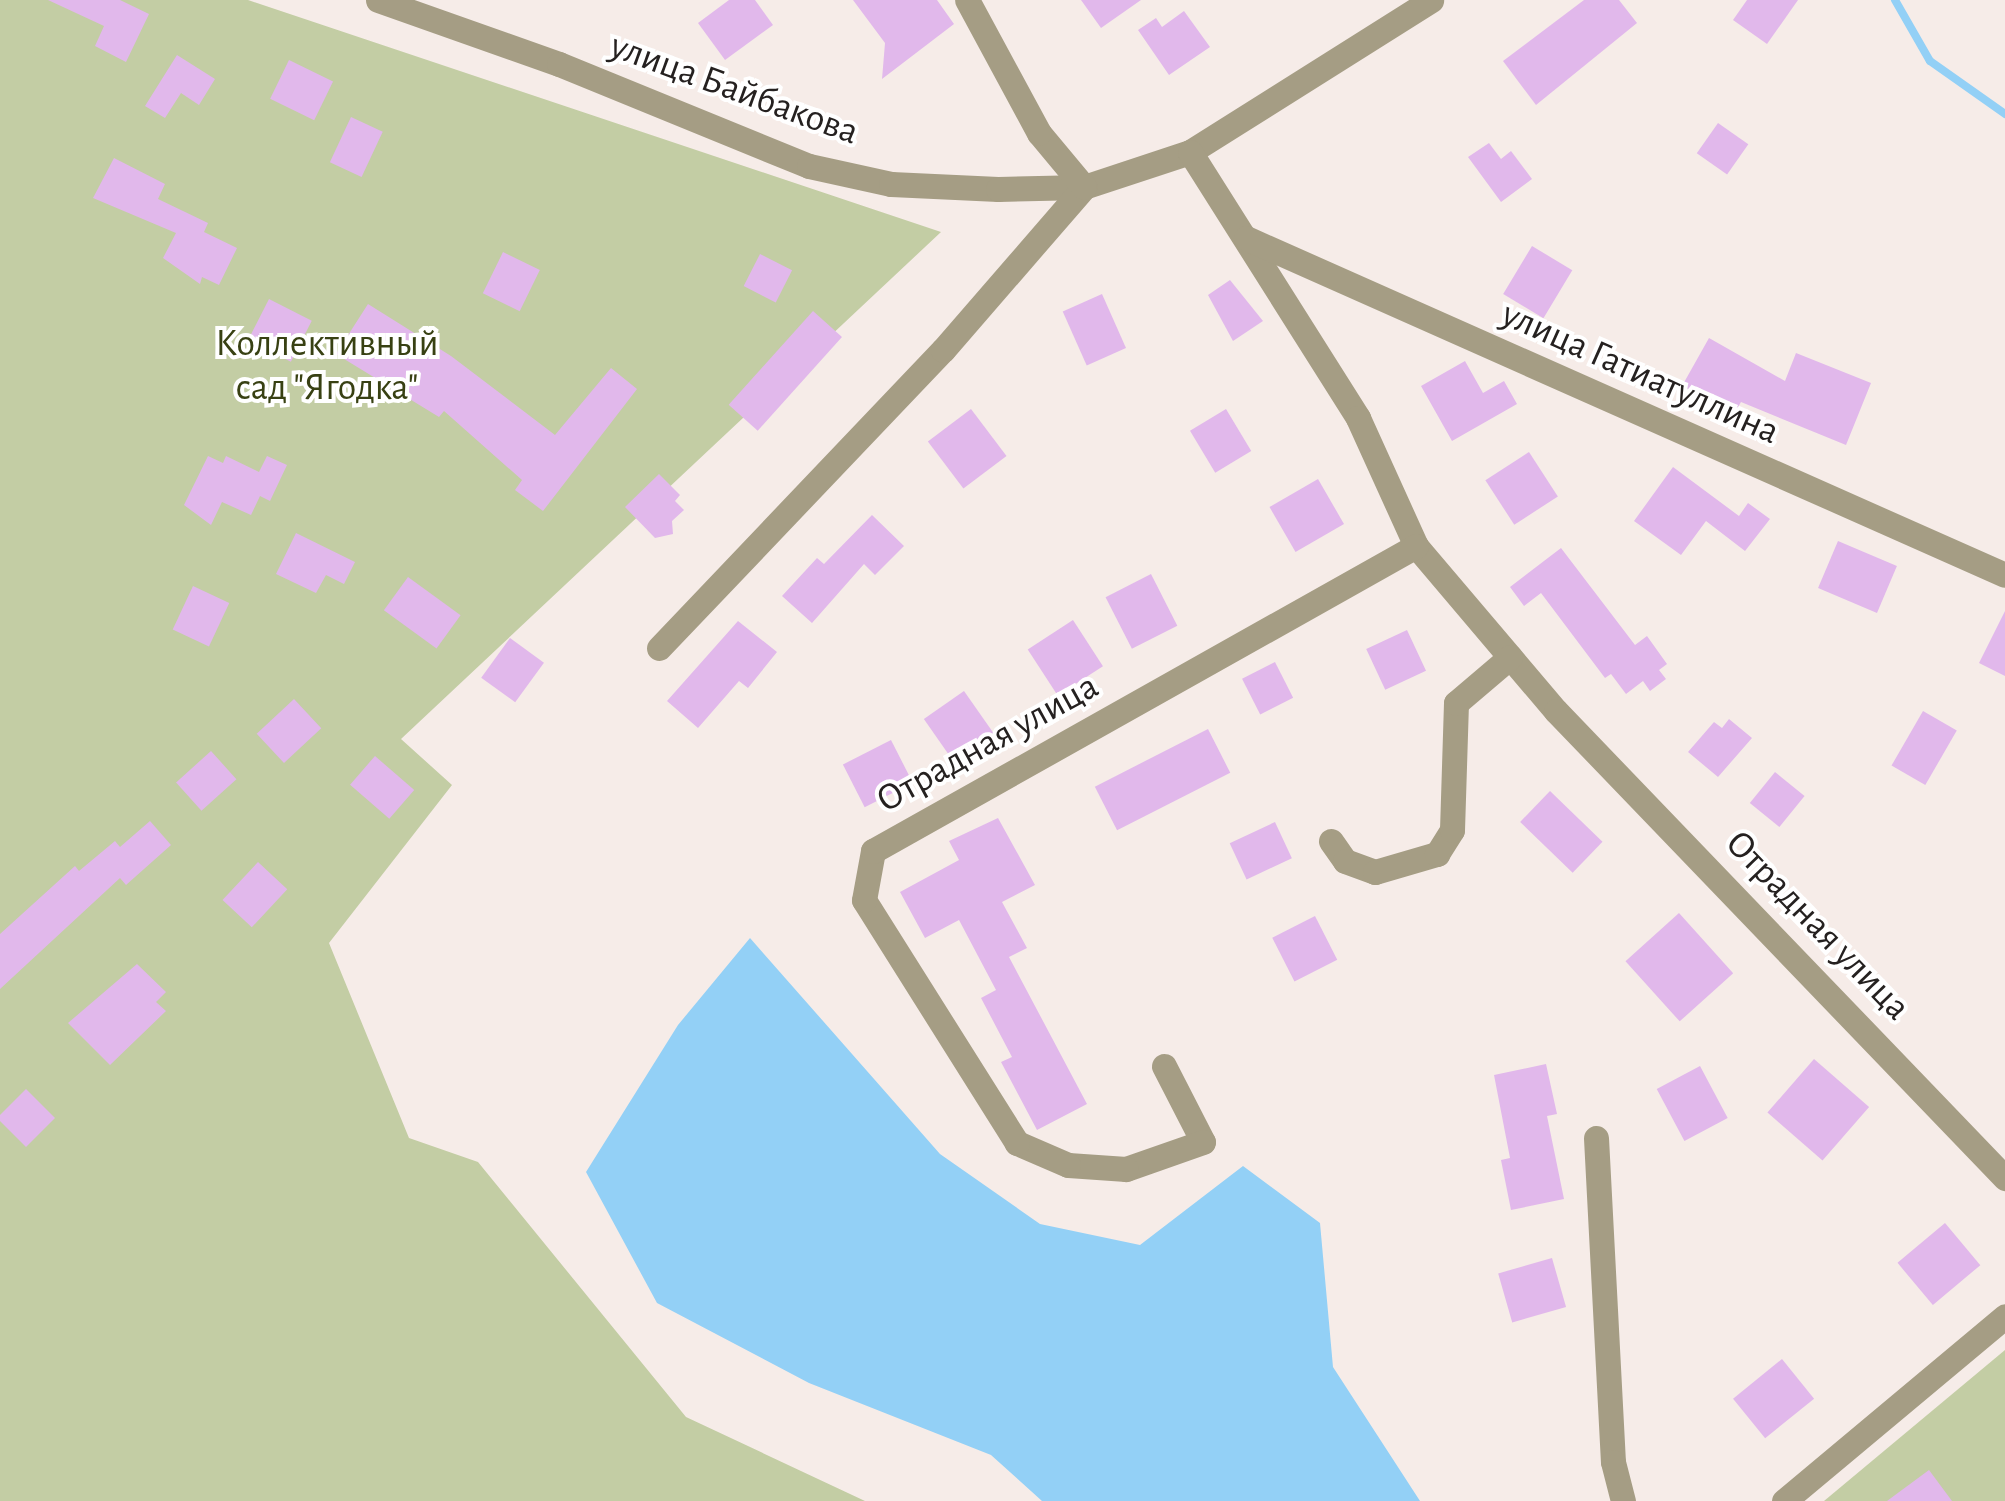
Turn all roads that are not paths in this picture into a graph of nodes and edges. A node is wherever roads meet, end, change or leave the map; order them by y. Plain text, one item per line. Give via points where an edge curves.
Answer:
1 (378, 0) edge
2 (966, 0) edge
3 (1431, 0) edge
4 (1190, 152) junction
5 (1084, 187) junction
6 (1246, 238) junction
7 (1416, 546) junction
8 (2005, 575) edge
9 (659, 648) dead end
10 (1510, 657) junction
11 (1331, 840) dead end
12 (1164, 1066) dead end
13 (1596, 1138) dead end
14 (2005, 1178) edge
15 (2005, 1316) edge
16 (1623, 1501) edge
17 (1784, 1501) edge

1 - 5 street, улица Байбакова via 559,64 810,166 891,184
2 - 5 street via 1039,133
3 - 4 street, улица Байбакова
4 - 5 street, улица Байбакова
4 - 6 street, Отрадная улица
5 - 9 street via 943,350
6 - 7 street, Отрадная улица via 1358,418
6 - 8 street, улица Гатиатуллина
7 - 10 street, Отрадная улица
7 - 12 street, Отрадная улица via 873,852 864,900 1017,1143 1068,1165 1126,1169 1203,1142
10 - 11 street via 1456,703 1452,830 1436,854 1375,872 1345,861
10 - 14 street, Отрадная улица
13 - 16 street via 1612,1462
15 - 17 street

